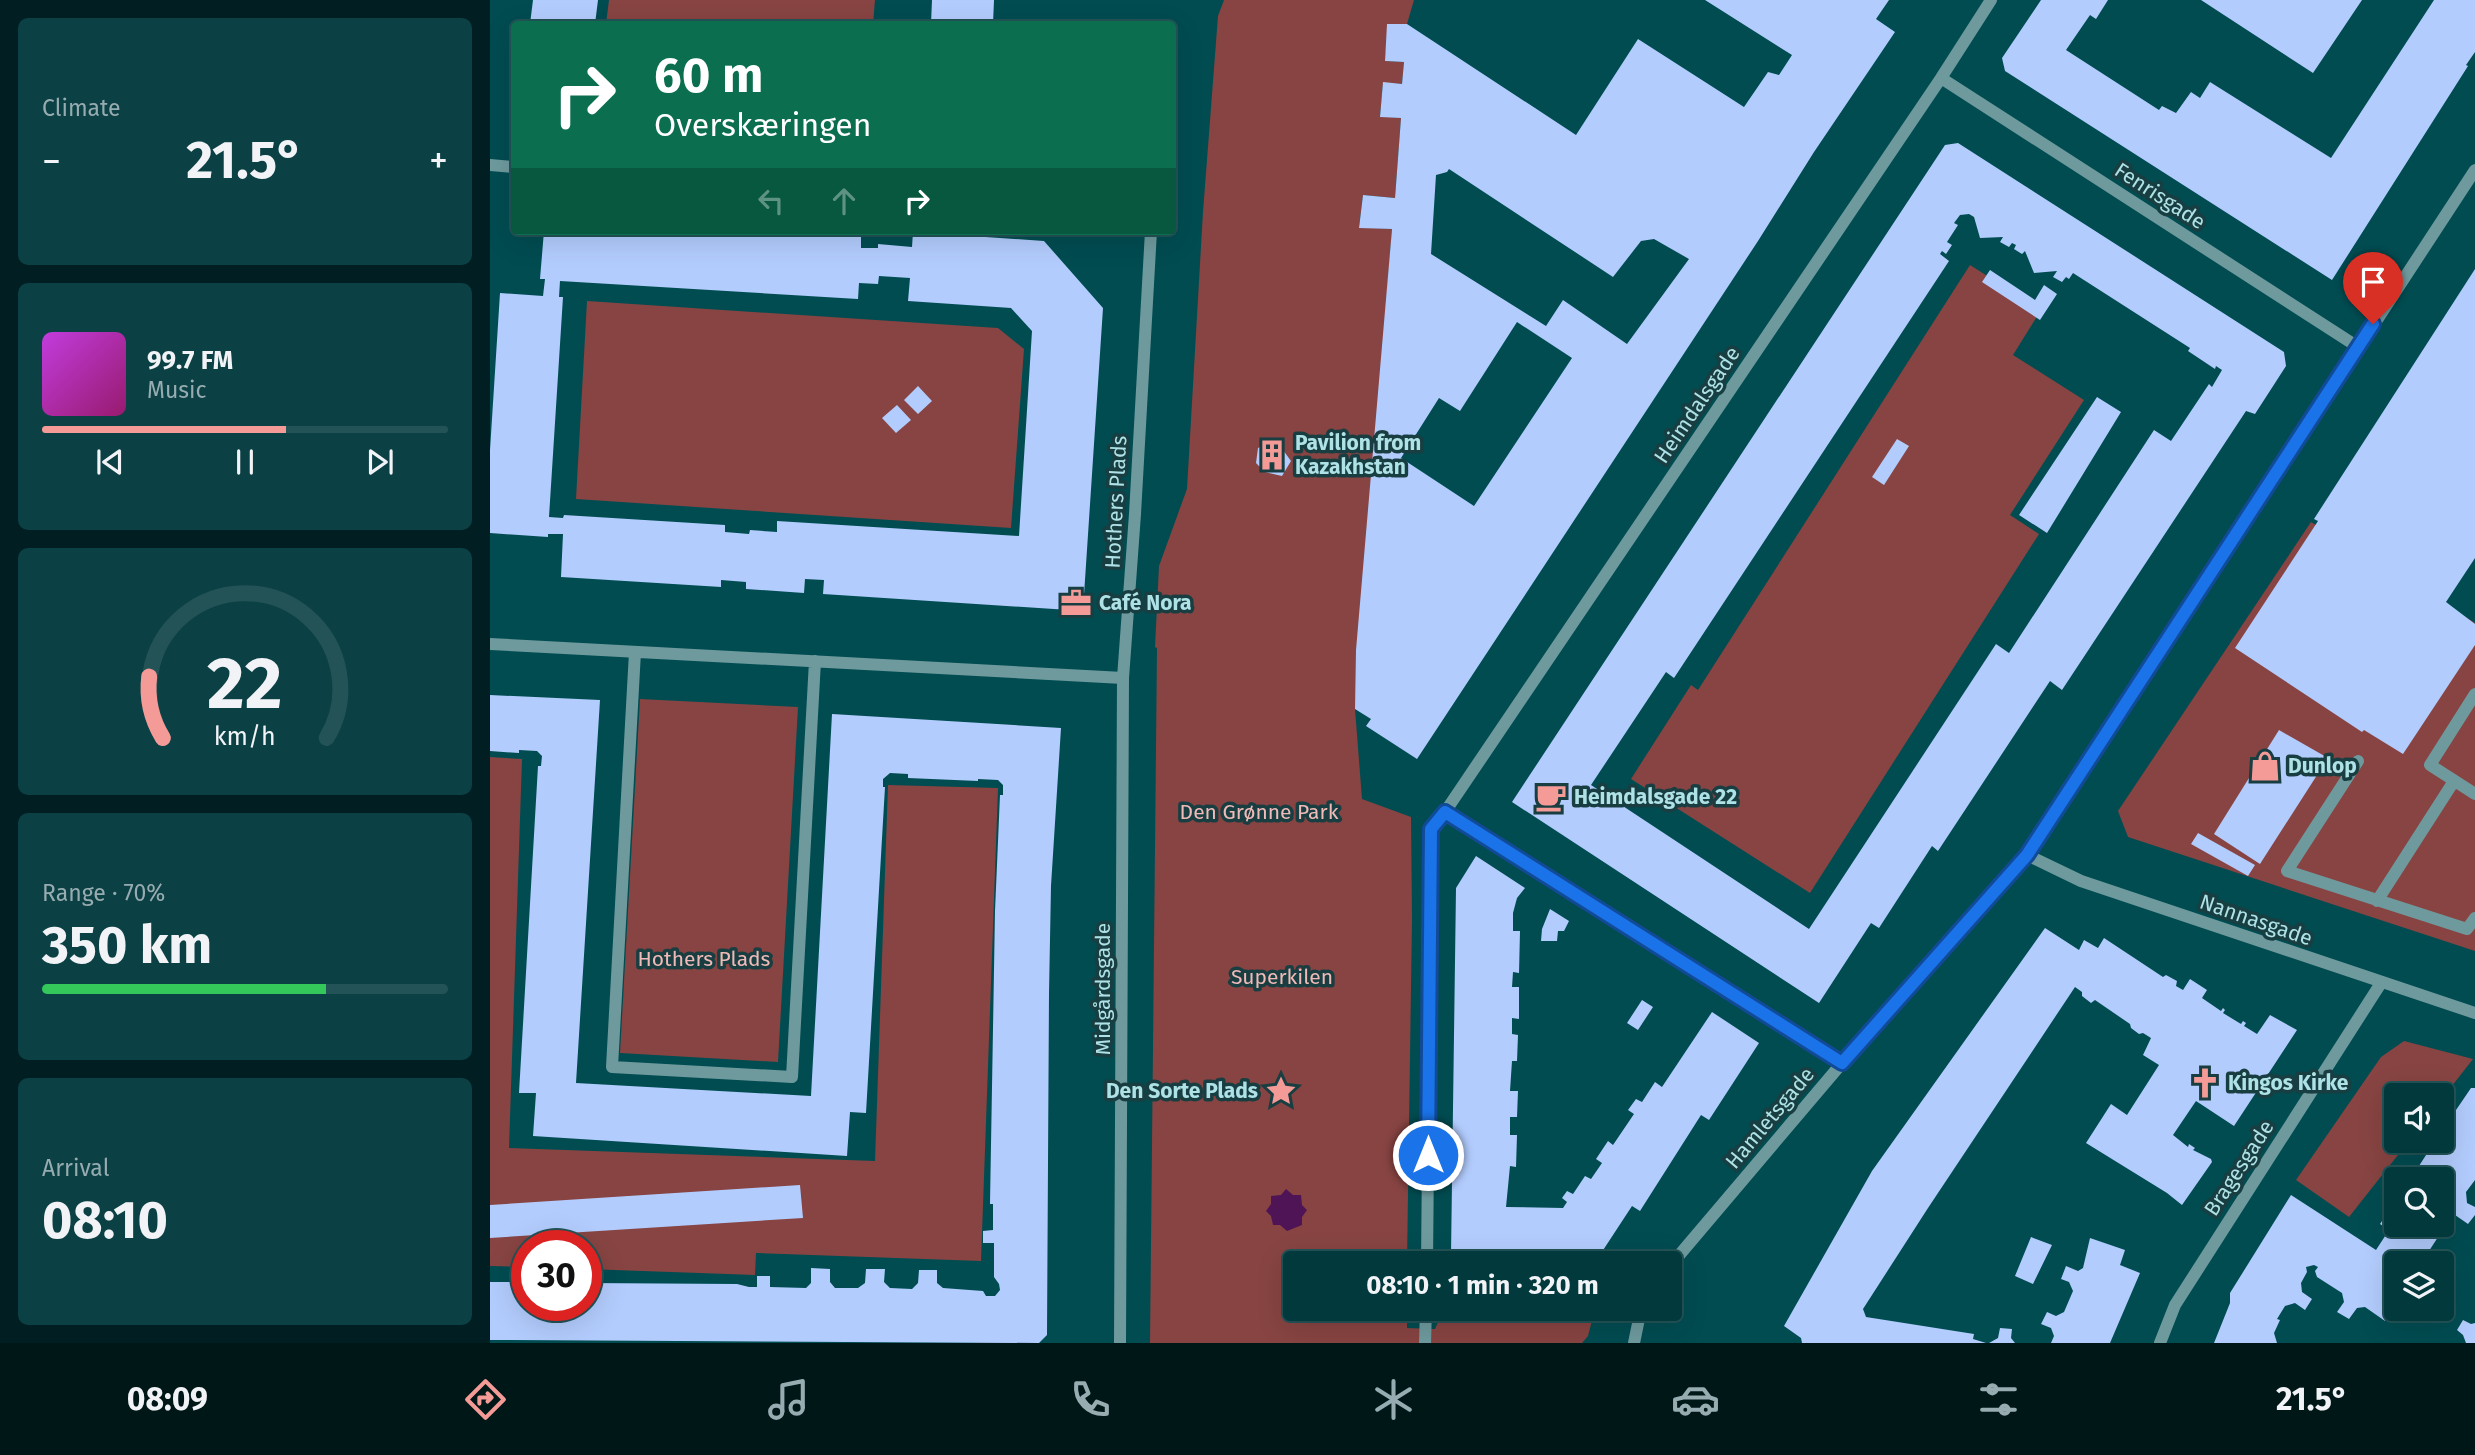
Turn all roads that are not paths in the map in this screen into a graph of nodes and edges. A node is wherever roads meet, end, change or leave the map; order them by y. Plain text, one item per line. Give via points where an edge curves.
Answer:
1 (1991, 0) edge
2 (1941, 78) junction
3 (490, 165) edge
4 (511, 167) edge
5 (2475, 170) edge
6 (1151, 235) edge
7 (2358, 346) junction
8 (490, 644) edge
9 (635, 652) junction
10 (815, 661) junction
11 (1124, 678) junction
12 (2475, 694) edge
13 (2358, 761) dead end
14 (2454, 781) junction
15 (2475, 794) edge
16 (1445, 812) junction
17 (2027, 855) junction
18 (2378, 901) junction
19 (2475, 918) edge
20 (2381, 983) junction
21 (2475, 1013) edge
22 (1842, 1063) junction
23 (1427, 1251) edge
24 (1682, 1252) edge
25 (1426, 1321) edge
26 (1639, 1321) edge
27 (1120, 1343) edge
28 (1425, 1343) edge
29 (1634, 1343) edge
30 (2160, 1343) edge

1 - 2 street, Heimdalsgade
2 - 7 street, Fenrisgade
2 - 16 street, Heimdalsgade
3 - 4 street
5 - 7 street, Hamletsgade
6 - 11 street, Hothers Plads
7 - 17 street, Hamletsgade
8 - 9 street
9 - 10 street
9 - 10 street via 612,1067 792,1077
10 - 11 street
11 - 27 street, Midgårdsgade
12 - 14 street via 2430,765
13 - 18 street via 2287,871
14 - 15 street
14 - 18 street
16 - 22 street
16 - 23 street, Heimdalsgade via 1431,829
17 - 20 street, Nannasgade via 2081,881
17 - 22 street, Hamletsgade
18 - 19 street via 2468,929
20 - 21 street, Nannasgade
20 - 30 street, Bragesgade via 2175,1305
22 - 24 street, Hamletsgade
25 - 28 street
26 - 29 street

